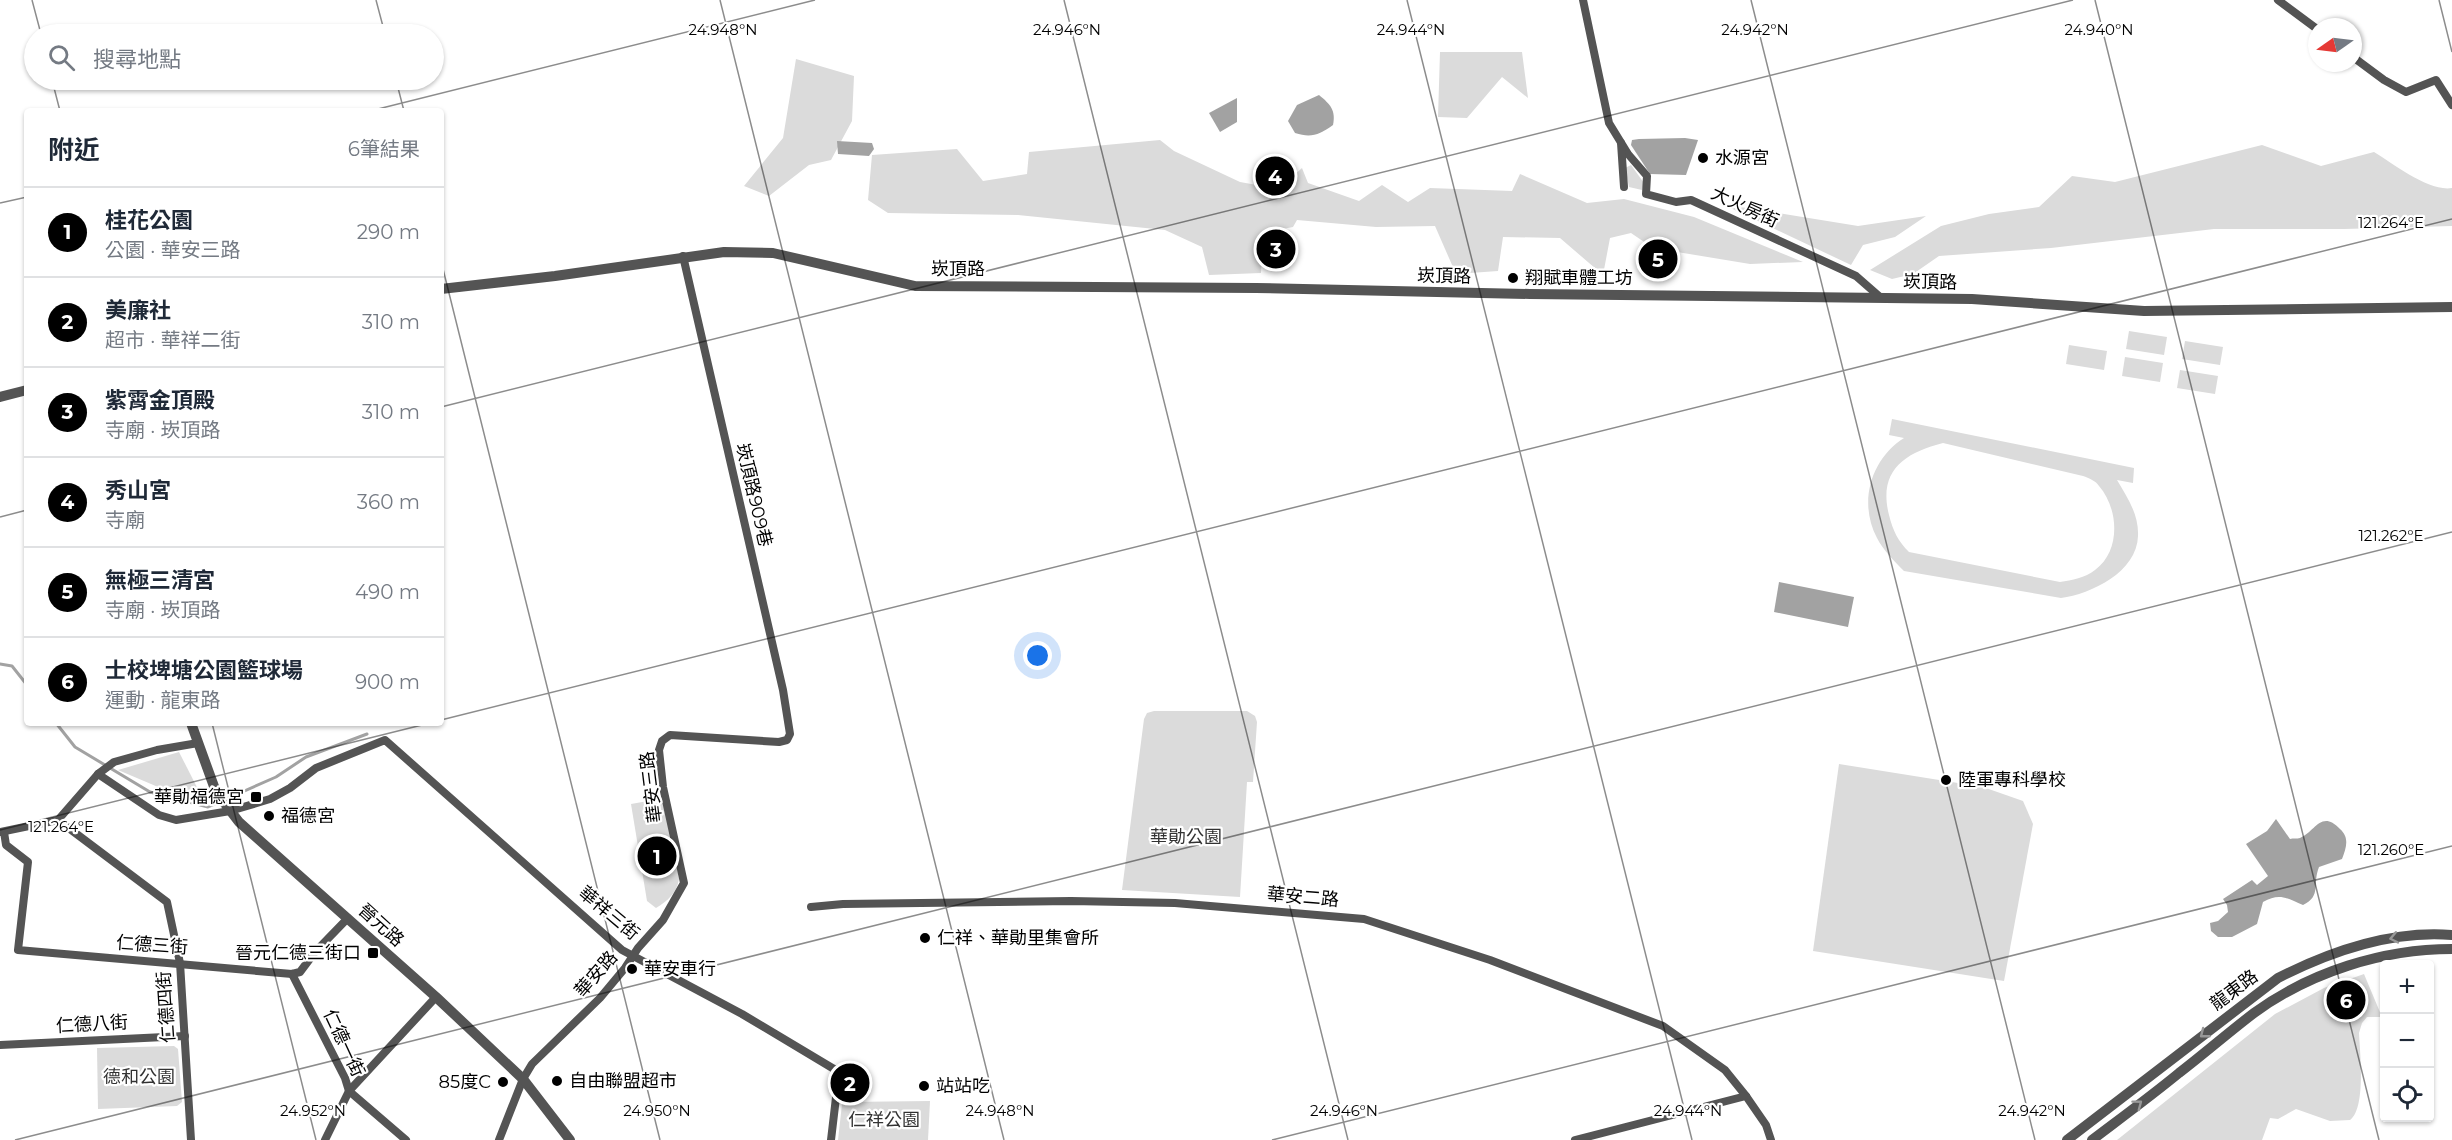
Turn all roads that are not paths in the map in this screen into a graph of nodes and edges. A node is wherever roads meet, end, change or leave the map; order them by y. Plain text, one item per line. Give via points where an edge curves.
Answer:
1 (1582, 0) edge
2 (2278, 0) edge
3 (2308, 22) edge
4 (2362, 64) edge
5 (2452, 105) edge
6 (1621, 141) junction
7 (1624, 187) dead end
8 (683, 256) junction
9 (444, 289) edge
10 (1880, 297) junction
11 (2452, 307) edge
12 (24, 391) edge
13 (0, 397) edge
14 (192, 726) edge
15 (787, 740) joint
16 (198, 743) junction
17 (98, 774) junction
18 (230, 811) junction
19 (58, 820) junction
20 (2, 832) edge
21 (684, 883) joint
22 (811, 907) dead end
23 (348, 918) junction
24 (2452, 935) edge
25 (2452, 948) edge
26 (633, 955) junction
27 (180, 963) junction
28 (292, 974) junction
29 (2278, 978) junction
30 (2287, 993) junction
31 (436, 997) junction
32 (185, 1036) junction
33 (0, 1045) edge
34 (523, 1078) junction
35 (349, 1091) junction
36 (1746, 1096) junction
37 (191, 1140) edge
38 (325, 1140) edge
39 (406, 1140) edge
40 (500, 1140) edge
41 (570, 1140) edge
42 (831, 1140) edge
43 (1575, 1140) edge
44 (1771, 1140) edge
45 (2067, 1140) edge
46 (2092, 1140) edge

1 - 6 street, 大火房街 via 1610,123
2 - 3 street
4 - 5 street via 2406,92 2436,80
6 - 7 street
6 - 10 street, 大火房街 via 1647,176 1646,194 1676,202 1690,200 1856,276
8 - 9 street, 崁頂路
8 - 10 street, 崁頂路 via 773,253 915,286
8 - 15 street, 崁頂路909巷 via 783,690 790,734
10 - 11 street, 崁頂路 via 2144,311
12 - 13 street
14 - 16 street, 晉元路
15 - 21 street, 華安三路 via 670,735 662,741 659,750 663,787
16 - 17 street via 114,762
16 - 18 street, 晉元路 via 216,792
17 - 18 street via 159,815 176,820
17 - 19 street
18 - 23 street, 晉元路
18 - 26 street, 華祥三街 via 270,799 316,768 386,740 622,950
19 - 20 street
19 - 27 street, 仁德四街 via 167,902
20 - 27 street, 仁德三街 via 6,845 28,862 18,950
21 - 26 street, 華安路 via 663,920
22 - 36 street, 華安二路 via 1071,901 1175,903 1364,919 1490,960 1663,1026 1725,1070
23 - 28 street via 300,972
23 - 31 street, 晉元路
24 -> 29 street, 龍東路 via 2407,935 2358,946
25 - 30 street, 龍東路 via 2409,951 2360,962
26 - 34 street, 華安路 via 600,998 532,1064
26 - 42 street, 華祥三街 via 839,1072
27 - 28 street, 仁德三街
27 - 32 street, 仁德四街
28 - 35 street, 仁德一街
29 - 30 street
29 -> 45 street, 龍東路
46 -> 30 street, 龍東路 via 2256,1012
31 - 34 street, 晉元路
31 - 35 street
32 - 33 street, 仁德八街
32 - 37 street, 仁德四街
34 - 40 street
34 - 41 street, 晉元路
35 - 38 street
35 - 39 street, 仁德一街
36 - 43 street
36 - 44 street, 華安二路 via 1766,1125

